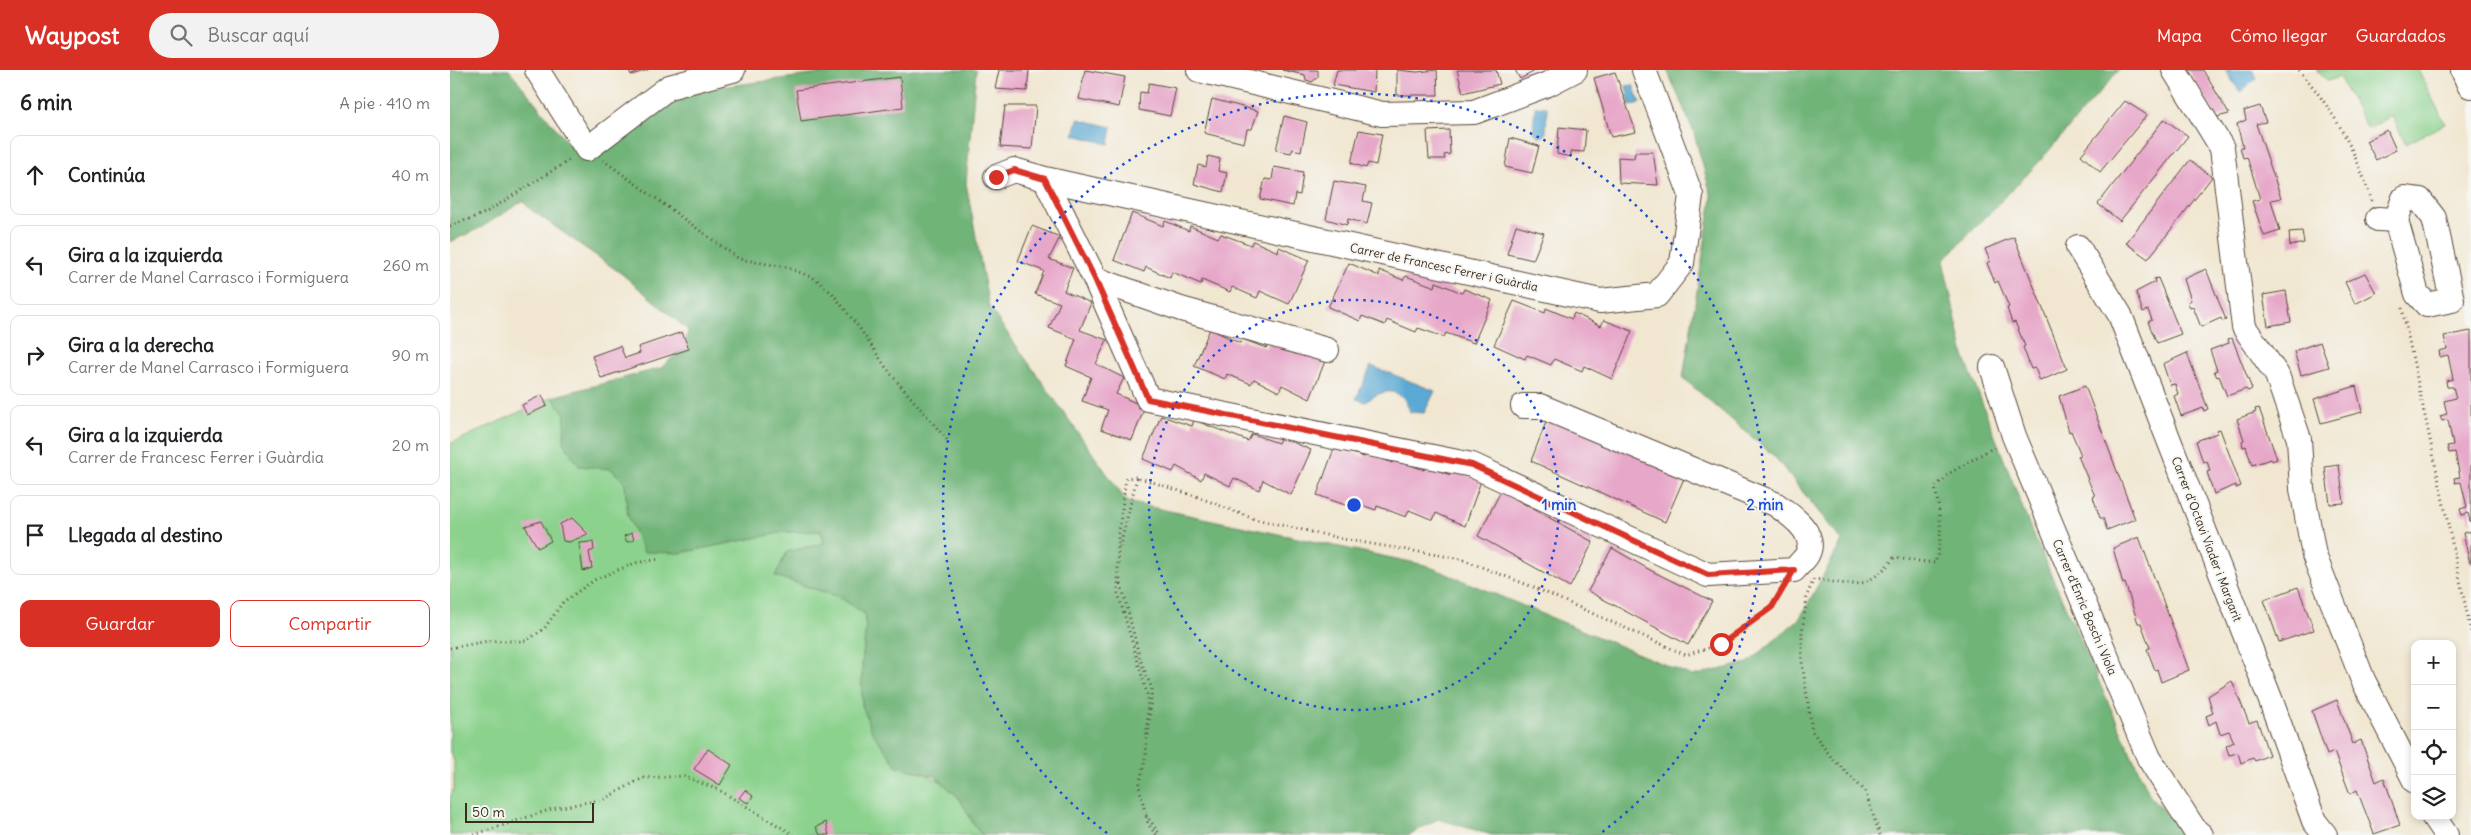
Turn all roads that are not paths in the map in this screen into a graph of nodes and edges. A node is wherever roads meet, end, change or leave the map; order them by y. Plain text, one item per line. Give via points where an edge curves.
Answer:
1 (537, 70) edge
2 (733, 70) edge
3 (1199, 70) edge
4 (1575, 70) edge
5 (1644, 70) edge
6 (2174, 70) edge
7 (2465, 70) edge
8 (2471, 84) edge
9 (996, 177) dead end
10 (1045, 179) junction
11 (2078, 248) dead end
12 (1095, 279) junction
13 (1327, 350) dead end
14 (1992, 367) dead end
15 (1523, 406) dead end
16 (2412, 775) edge
17 (2436, 820) edge
18 (2201, 835) edge
19 (2325, 835) edge
20 (2446, 835) edge

1 - 2 street via 587,149 669,87
3 - 4 street via 1382,114 1474,112 1548,84
5 - 10 street, Carrer de Francesc Ferrer i Guàrdia via 1691,194 1682,263 1657,295 1600,301
6 - 16 street via 2222,148 2244,327 2277,376 2299,439 2302,490 2314,555 2363,680
7 - 8 main road
9 - 10 street, Carrer de Francesc Ferrer i Guàrdia via 1014,170
10 - 12 street
11 - 19 street, Carrer d'Octavi Viader i Margarit via 2120,314 2314,821
12 - 13 street via 1181,309
12 - 15 street via 1148,399 1472,465 1708,575 1794,570 1808,553 1808,536 1798,521 1775,504 1540,406
14 - 18 street, Carrer d'Enric Bosch i Viola via 2014,436 2149,758
17 - 20 street

